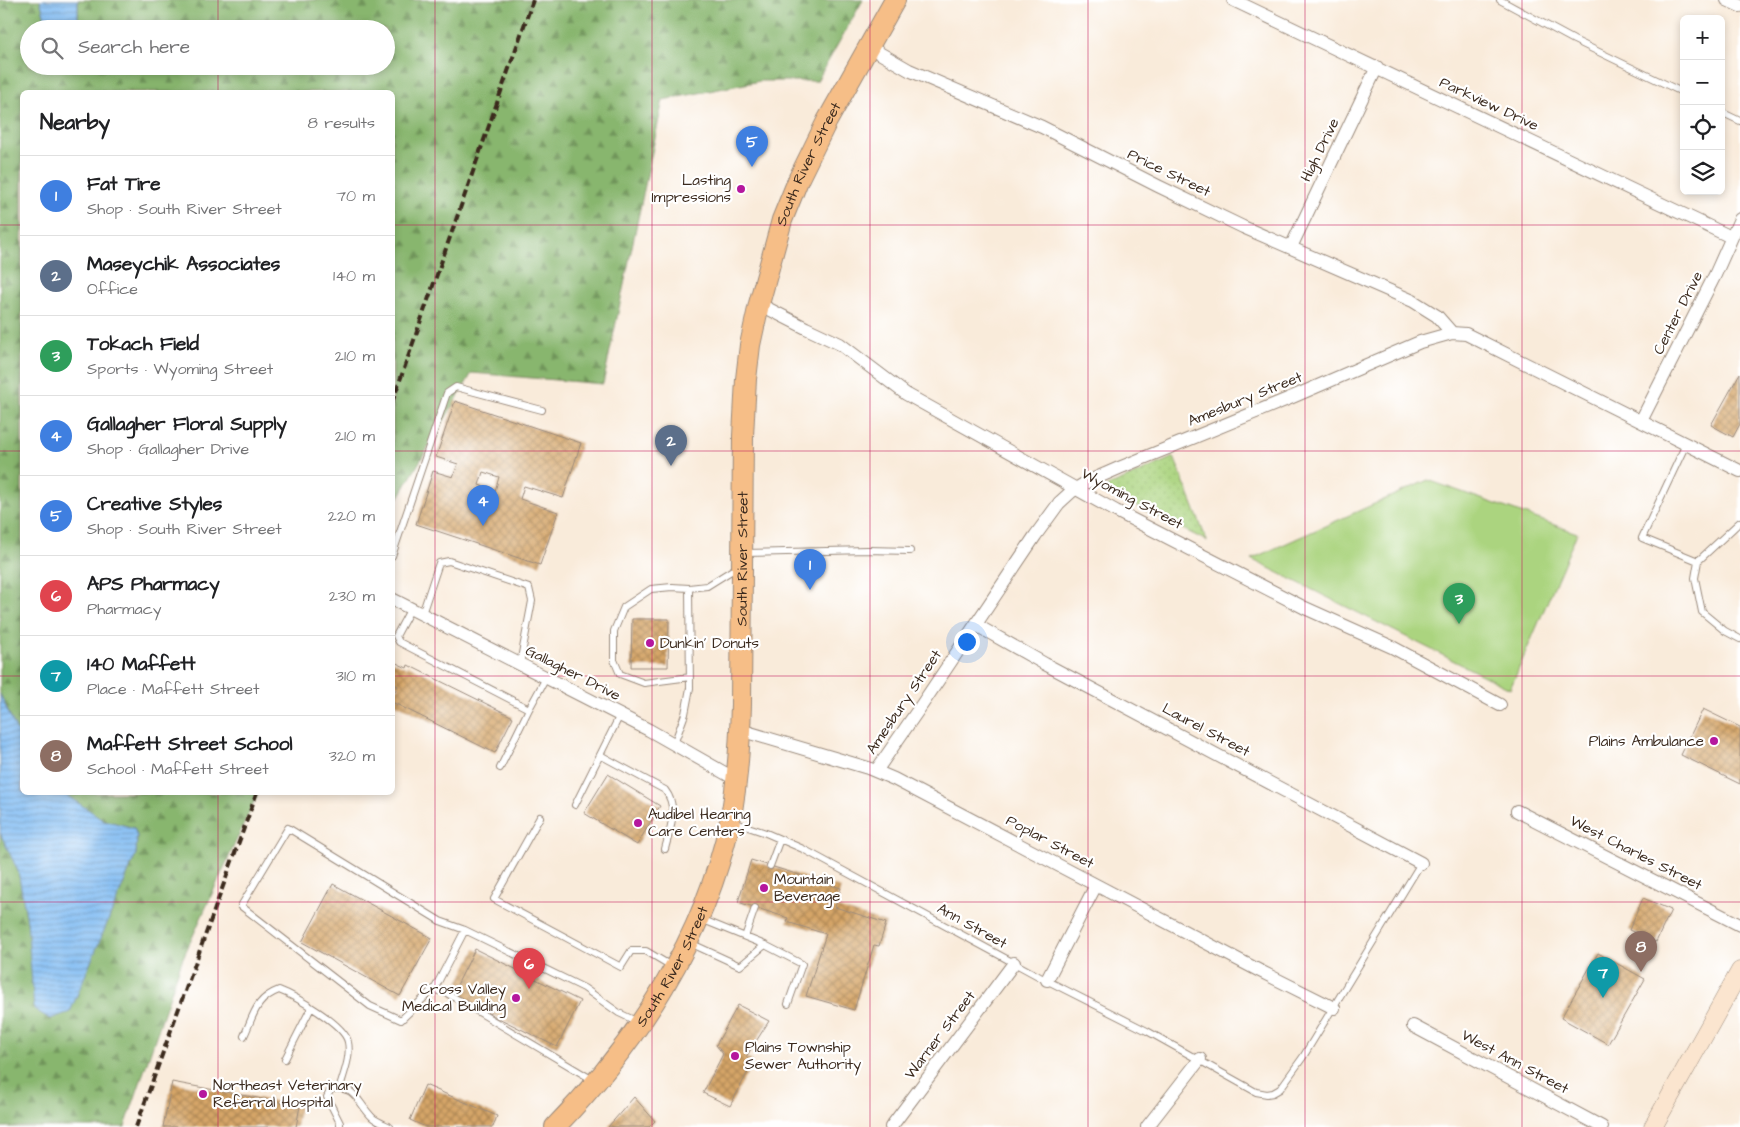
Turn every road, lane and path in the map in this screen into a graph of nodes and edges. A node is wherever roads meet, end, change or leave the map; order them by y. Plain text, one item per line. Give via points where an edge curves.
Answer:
1 (895, 0) edge
2 (1233, 0) edge
3 (1500, 0) edge
4 (1727, 0) edge
5 (1740, 6) edge
6 (868, 47) junction
7 (1377, 67) junction
8 (1680, 91) edge
9 (1725, 114) edge
10 (1740, 121) edge
11 (1740, 219) edge
12 (1731, 237) junction
13 (1291, 247) junction
14 (759, 304) junction
15 (1452, 333) junction
16 (542, 410) dead end
17 (1641, 421) junction
18 (1686, 444) junction
19 (1740, 472) edge
20 (1077, 488) junction
21 (1740, 522) edge
22 (395, 547) edge
23 (910, 551) dead end
24 (742, 558) junction
25 (1698, 561) junction
26 (690, 588) junction
27 (395, 600) edge
28 (416, 611) junction
29 (976, 625) junction
30 (1740, 638) edge
31 (520, 664) junction
32 (690, 677) junction
33 (546, 678) junction
34 (1500, 704) dead end
35 (529, 709) junction
36 (620, 715) junction
37 (740, 730) junction
38 (674, 744) junction
39 (600, 755) junction
40 (500, 768) dead end
41 (876, 771) junction
42 (737, 780) junction
43 (576, 805) dead end
44 (1517, 811) dead end
45 (540, 817) dead end
46 (730, 821) junction
47 (780, 839) junction
48 (665, 849) dead end
49 (1421, 863) joint
50 (770, 866) dead end
51 (1096, 885) junction
52 (755, 908) dead end
53 (698, 918) junction
54 (1740, 925) edge
55 (465, 930) junction
56 (744, 937) junction
57 (687, 942) junction
58 (764, 945) junction
59 (1014, 963) junction
60 (674, 968) junction
61 (1740, 971) edge
62 (1047, 980) junction
63 (434, 990) junction
64 (788, 1004) dead end
65 (311, 1008) junction
66 (1334, 1008) junction
67 (642, 1023) junction
68 (1413, 1026) dead end
69 (244, 1036) dead end
70 (285, 1059) dead end
71 (1200, 1059) junction
72 (596, 1082) junction
73 (340, 1087) junction
74 (340, 1127) edge
75 (390, 1127) edge
76 (555, 1127) edge
77 (891, 1127) edge
78 (1147, 1127) edge
79 (1602, 1127) edge
80 (1653, 1127) edge

1 - 6 main road, South River Street
2 - 7 street, Parkview Drive
3 - 8 lane
4 - 5 street
6 - 13 street, Price Street via 909,70 1042,127 1158,186
6 - 14 main road, South River Street via 799,178 782,220
7 - 12 street, Parkview Drive
7 - 13 street, High Drive
9 - 10 lane
11 - 12 street, Center Drive
12 - 17 street, Center Drive
13 - 15 street, Price Street via 1413,302 1437,316
14 - 20 street, Wyoming Street via 840,344 906,394
14 - 24 main road, South River Street via 750,345 742,436
15 - 17 street, Amesbury Street via 1476,338
15 - 20 street, Amesbury Street via 1420,342
16 - 22 lane via 456,387 448,392
17 - 18 street, Amesbury Street
18 - 19 street, Amesbury Street
18 - 25 lane via 1642,538
20 - 29 street, Amesbury Street via 1051,512
20 - 34 street, Wyoming Street via 1305,608 1392,647
21 - 25 lane
23 - 24 lane via 867,550
24 - 26 lane via 707,586
24 - 37 main road, South River Street
25 - 30 lane via 1695,578 1702,612 1725,631
26 - 32 lane
26 - 32 lane via 651,589 624,607 614,631 614,660 620,674 644,683
27 - 28 street, Gallagher Drive
28 - 31 street, Gallagher Drive
28 - 31 lane via 440,564 449,561 528,588 532,601
28 - 35 lane via 396,636 399,642
29 - 41 street, Amesbury Street
29 - 49 street, Laurel Street
31 - 33 street, Gallagher Drive
32 - 38 lane via 685,714
33 - 35 lane
33 - 36 street, Gallagher Drive
35 - 40 lane
36 - 38 street, Gallagher Drive
36 - 39 lane
37 - 41 street, Poplar Street
37 - 42 main road, South River Street
38 - 42 street, Gallagher Drive
39 - 43 lane
39 - 48 lane via 665,790 671,797 673,812
41 - 51 street, Poplar Street
42 - 46 main road, South River Street
44 - 54 street, West Charles Street
45 - 60 lane via 494,899 621,967 631,951 638,951 646,952
46 - 47 lane, Ann Street
46 - 53 main road, South River Street
47 - 50 lane
47 - 59 lane, Ann Street
49 - 66 lane
51 - 62 street
51 - 66 street, Poplar Street
52 - 56 lane
53 - 56 lane
53 - 57 main road, South River Street
55 - 63 lane
55 - 63 lane via 440,921 288,828 241,906 370,1006 400,1020
55 - 67 lane via 584,988 619,1013
56 - 58 lane
57 - 58 lane via 740,966
57 - 60 main road, South River Street
58 - 64 lane via 802,964
59 - 62 lane, Ann Street
59 - 77 street, Warner Street
60 - 67 main road, South River Street
61 - 80 main road
62 - 71 lane, Ann Street
63 - 72 lane via 445,992
65 - 69 lane via 288,993 278,990 268,994 259,1002
65 - 70 lane
65 - 73 lane via 346,1034 348,1059
66 - 71 lane, Ann Street via 1303,1057 1273,1093 1256,1092
67 - 72 main road, South River Street
68 - 79 street, West Ann Street
71 - 78 street
72 - 76 main road, South River Street
73 - 74 lane via 332,1088 327,1097
73 - 75 lane via 358,1099 373,1118

